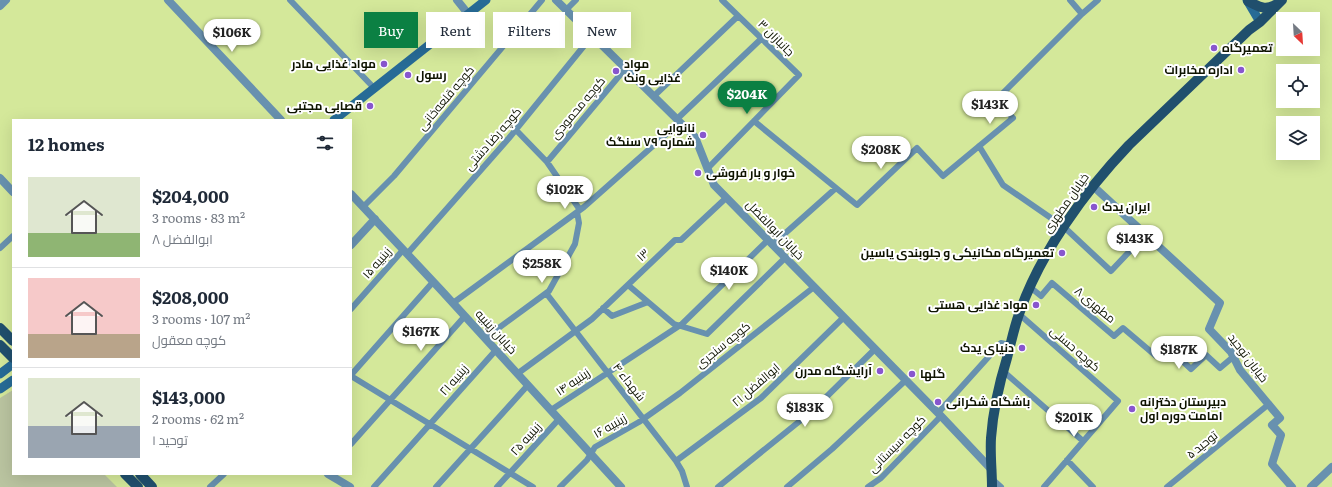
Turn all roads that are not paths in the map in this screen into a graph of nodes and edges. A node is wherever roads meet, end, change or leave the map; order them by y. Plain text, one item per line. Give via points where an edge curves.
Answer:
1 (6, 0) edge
2 (168, 0) edge
3 (290, 0) edge
4 (456, 0) edge
5 (486, 0) edge
6 (542, 0) edge
7 (556, 0) edge
8 (576, 0) edge
9 (722, 0) edge
10 (1070, 0) edge
11 (1098, 0) edge
12 (1248, 1) edge
13 (1277, 4) edge
14 (0, 6) edge
15 (566, 10) junction
16 (466, 12) edge
17 (472, 12) edge
18 (1082, 14) junction
19 (738, 16) junction
20 (573, 17) edge
21 (1261, 19) junction
22 (761, 39) junction
23 (426, 48) edge
24 (582, 48) edge
25 (604, 48) edge
26 (625, 68) junction
27 (374, 88) junction
28 (654, 96) junction
29 (280, 119) edge
30 (335, 119) edge
31 (678, 120) junction
32 (754, 121) junction
33 (516, 130) junction
34 (979, 146) junction
35 (547, 162) junction
36 (708, 168) junction
37 (0, 178) edge
38 (1093, 186) junction
39 (836, 188) junction
40 (12, 191) edge
41 (352, 195) edge
42 (726, 198) junction
43 (363, 207) junction
44 (579, 211) junction
45 (375, 219) junction
46 (1064, 227) junction
47 (1146, 234) junction
48 (12, 237) edge
49 (770, 242) junction
50 (352, 244) edge
51 (0, 248) edge
52 (405, 252) junction
53 (786, 258) junction
54 (433, 282) junction
55 (628, 285) junction
56 (814, 287) junction
57 (1030, 287) junction
58 (546, 293) junction
59 (648, 302) junction
60 (453, 303) junction
61 (352, 308) edge
62 (603, 308) junction
63 (1019, 314) junction
64 (465, 316) junction
65 (844, 317) junction
66 (679, 326) junction
67 (0, 328) edge
68 (576, 331) junction
69 (485, 338) junction
70 (12, 340) edge
71 (0, 345) edge
72 (1010, 345) junction
73 (875, 349) junction
74 (496, 350) junction
75 (12, 357) edge
76 (1233, 357) junction
77 (12, 365) edge
78 (1003, 371) junction
79 (608, 372) junction
80 (0, 374) edge
81 (352, 374) edge
82 (517, 374) junction
83 (352, 376) edge
84 (0, 380) edge
85 (906, 380) junction
86 (12, 381) edge
87 (528, 385) junction
88 (0, 388) edge
89 (390, 400) junction
90 (1269, 404) junction
91 (551, 410) junction
92 (939, 414) junction
93 (559, 419) junction
94 (643, 419) junction
95 (430, 424) junction
96 (1083, 441) junction
97 (352, 443) edge
98 (470, 449) junction
99 (591, 454) junction
100 (1067, 460) junction
101 (676, 461) junction
102 (1332, 467) edge
103 (510, 473) junction
104 (126, 475) edge
105 (141, 475) edge
106 (223, 475) edge
107 (330, 475) edge
108 (992, 479) edge
109 (138, 487) edge
110 (152, 487) edge
111 (210, 487) edge
112 (350, 487) edge
113 (374, 487) edge
114 (436, 487) edge
115 (497, 487) edge
116 (533, 487) edge
117 (560, 487) edge
118 (621, 487) edge
119 (687, 487) edge
120 (718, 487) edge
121 (787, 487) edge
122 (868, 487) edge
123 (1001, 487) edge
124 (1044, 487) edge
125 (1093, 487) edge
126 (1167, 487) edge
127 (1292, 487) edge
128 (1311, 487) edge

1 - 14 street
2 - 29 street
3 - 27 street
4 - 16 street
5 - 17 main road
6 - 43 street, کوچه قلعه‌خانی via 394,176
7 - 15 street, خیابان ابوالفضل
8 - 15 street
9 - 19 street, جانبازان ۳
10 - 18 street
11 - 18 street
12 - 13 main road via 1267,8
12 - 21 main road
13 - 21 main road
15 - 20 street, خیابان ابوالفضل
18 - 34 street via 996,100 1013,118
19 - 22 street, جانبازان ۳
19 - 28 street
21 - 38 main road, خیابان مطهری via 1129,144
22 - 31 street
22 - 32 street, جانبازان ۳ via 799,76
23 - 27 main road
24 - 33 street, کوچه رضا دشتی
25 - 26 street, خیابان ابوالفضل
26 - 28 street, خیابان ابوالفضل
26 - 35 street, کوچه محمودی
27 - 30 main road
28 - 31 street, خیابان ابوالفضل
31 - 36 street, خیابان ابوالفضل via 695,137
31 - 44 street
32 - 36 street
32 - 39 street
33 - 35 street
33 - 52 street, کوچه رضا دشتی
34 - 39 street via 943,176 917,148 857,205
34 - 46 street via 1003,185
35 - 44 street
36 - 42 street, خیابان ابوالفضل via 714,185
37 - 40 street
38 - 46 main road, خیابان مطهری
38 - 47 street, خیابان توحید
39 - 49 street, زینبیه ۱۴
41 - 43 street, خیابان زینبیه
42 - 49 street, خیابان ابوالفضل
42 - 55 street, ۱۳ via 681,240 675,240
43 - 45 street, خیابان زینبیه
44 - 58 street via 575,244
44 - 60 street
45 - 50 street
45 - 52 street, خیابان زینبیه
46 - 47 street via 1111,271
46 - 57 main road, خیابان مطهری
47 - 76 street, خیابان توحید via 1220,303 1209,329
48 - 51 street
49 - 53 street, خیابان ابوالفضل
49 - 66 street, زینبیه ۱۴
52 - 54 street, خیابان زینبیه
52 - 61 street, زینبیه ۱۵
53 - 56 street, خیابان ابوالفضل
53 - 66 street via 707,334
54 - 60 street, خیابان زینبیه
54 - 81 street
55 - 59 street
55 - 62 street, ۱۳
56 - 65 street, خیابان ابوالفضل
56 - 94 street, کوچه سنجری via 680,393
57 - 63 main road, خیابان مطهری
57 - 76 street, مطهری ۸ via 1041,296 1052,283 1114,336 1124,328 1156,356 1177,356 1191,369 1206,355 1220,368
58 - 68 street, شهداء ۴
58 - 69 street
59 - 62 street via 612,316
59 - 66 street
60 - 64 street, خیابان زینبیه
62 - 68 street, ۱۳
63 - 72 main road, خیابان مطهری
63 - 96 street, کوچه حسنی via 1118,401
64 - 69 street, خیابان زینبیه
64 - 89 street
65 - 73 street, خیابان ابوالفضل
65 - 101 street, ابوالفضل ۲۱ via 761,398
66 - 79 street, زینبیه ۱۴
67 - 70 main road
68 - 79 street, شهداء ۴
68 - 82 street, ۱۳
69 - 74 street, خیابان زینبیه
71 - 75 main road
72 - 78 main road, خیابان مطهری
72 - 92 street, کوچه سیستانی via 1001,343
73 - 85 street, خیابان ابوالفضل
73 - 120 street via 811,412
74 - 82 street, خیابان زینبیه
74 - 95 street, زینبیه ۲۱
76 - 90 street, خیابان توحید via 1240,370
77 - 80 main road
78 - 96 street
78 - 108 main road, خیابان مطهری via 991,439
79 - 91 street, زینبیه ۱۴
79 - 94 street, شهداء ۴
82 - 87 street, خیابان زینبیه
83 - 89 street
84 - 88 main road
85 - 92 street, خیابان ابوالفضل
85 - 121 street
86 - 88 main road
87 - 91 street, خیابان زینبیه
87 - 98 street
89 - 95 street
89 - 97 street
90 - 126 street, توحید ۵
90 - 127 street, خیابان توحید via 1280,418 1272,425 1281,436 1272,464
91 - 93 street, خیابان زینبیه
92 - 108 street, خیابان ابوالفضل
92 - 122 street, کوچه سیستانی via 881,478
93 - 99 street, خیابان زینبیه
93 - 103 street, زینبیه ۲۵
94 - 99 street, زینبیه ۱۶ via 595,448
94 - 101 street, شهداء ۴
95 - 98 street
95 - 113 street, زینبیه ۲۱
96 - 100 street
98 - 103 street
98 - 114 street
99 - 117 street, زینبیه ۱۶
99 - 118 street, خیابان زینبیه
100 - 124 street
100 - 125 street
101 - 119 street, شهداء ۴
102 - 128 street
103 - 115 street, زینبیه ۲۵
103 - 116 street
104 - 109 main road
105 - 110 main road
106 - 111 street
107 - 112 street
108 - 123 street

